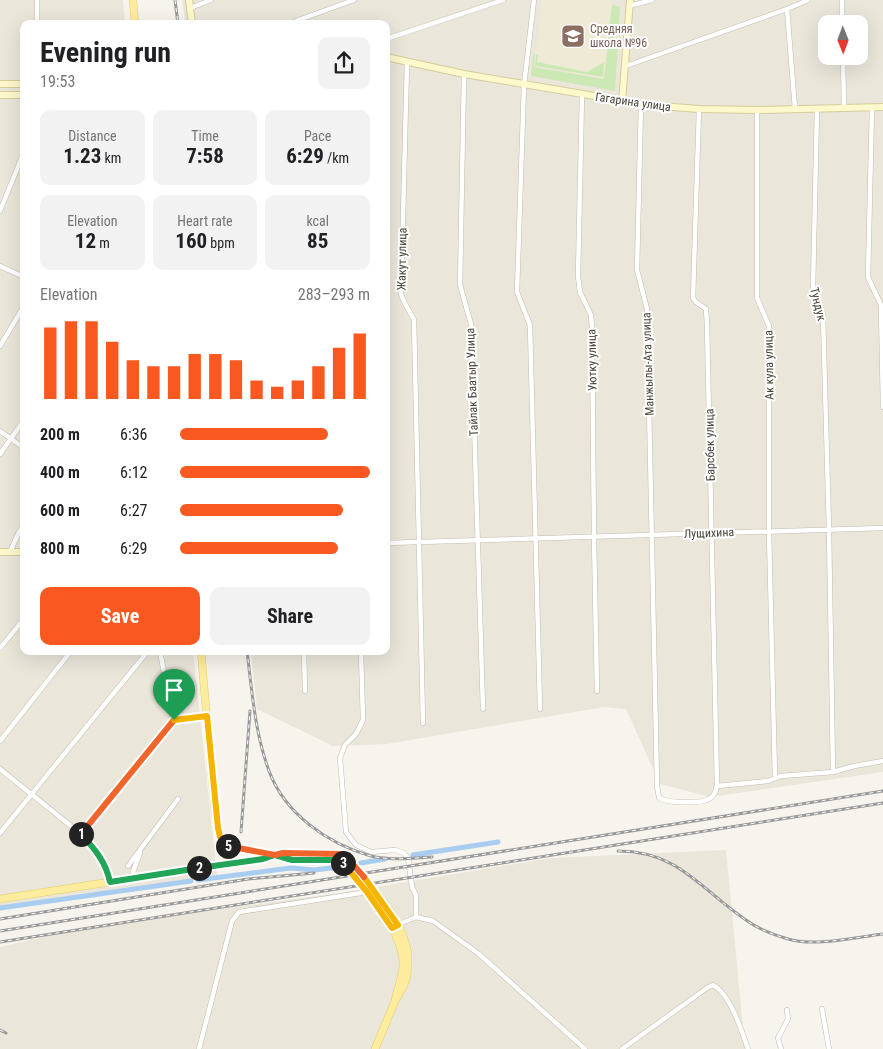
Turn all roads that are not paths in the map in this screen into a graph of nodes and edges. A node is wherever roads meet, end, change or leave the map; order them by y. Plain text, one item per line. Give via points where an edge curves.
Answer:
1 (37, 0) edge
2 (133, 0) edge
3 (189, 0) edge
4 (211, 0) edge
5 (354, 0) edge
6 (503, 0) edge
7 (534, 0) edge
8 (652, 0) edge
9 (808, 0) edge
10 (842, 0) edge
11 (629, 3) edge
12 (190, 8) junction
13 (787, 9) junction
14 (842, 15) edge
15 (37, 20) edge
16 (135, 20) edge
17 (192, 20) edge
18 (299, 20) edge
19 (390, 38) edge
20 (390, 58) edge
21 (407, 62) junction
22 (843, 65) edge
23 (626, 66) junction
24 (464, 74) junction
25 (0, 84) edge
26 (20, 84) edge
27 (524, 84) junction
28 (0, 95) edge
29 (20, 95) edge
30 (582, 95) junction
31 (622, 102) junction
32 (641, 104) junction
33 (872, 107) junction
34 (883, 107) edge
35 (844, 108) junction
36 (699, 109) junction
37 (795, 109) junction
38 (817, 109) junction
39 (758, 110) junction
40 (20, 162) edge
41 (0, 211) edge
42 (0, 266) edge
43 (20, 275) edge
44 (20, 313) edge
45 (0, 346) edge
46 (883, 408) edge
47 (20, 426) edge
48 (0, 430) edge
49 (12, 439) junction
50 (20, 445) edge
51 (0, 454) edge
52 (883, 528) edge
53 (829, 530) junction
54 (769, 532) junction
55 (20, 533) edge
56 (712, 533) junction
57 (652, 535) junction
58 (594, 537) junction
59 (534, 539) junction
60 (477, 541) junction
61 (419, 542) junction
62 (390, 544) edge
63 (0, 552) edge
64 (10, 552) junction
65 (20, 552) edge
66 (20, 624) edge
67 (0, 648) edge
68 (68, 655) edge
69 (145, 655) edge
70 (161, 655) edge
71 (201, 655) edge
72 (304, 655) edge
73 (361, 655) edge
74 (305, 691) dead end
75 (597, 691) dead end
76 (483, 709) dead end
77 (540, 709) dead end
78 (207, 716) junction
79 (174, 720) junction
80 (423, 723) dead end
81 (0, 741) edge
82 (883, 761) edge
83 (0, 769) edge
84 (833, 772) junction
85 (775, 778) junction
86 (717, 786) junction
87 (32, 794) junction
88 (178, 800) dead end
89 (0, 833) edge
90 (81, 834) junction
91 (227, 845) junction
92 (140, 851) junction
93 (275, 855) junction
94 (219, 865) junction
95 (128, 866) dead end
96 (133, 878) junction
97 (110, 882) junction
98 (367, 892) junction
99 (0, 899) edge
100 (416, 917) junction
101 (395, 926) junction
102 (822, 1009) dead end
103 (787, 1010) dead end
104 (199, 1049) edge
105 (375, 1049) edge
106 (585, 1049) edge
107 (622, 1049) edge
108 (748, 1049) edge
109 (781, 1049) edge
110 (829, 1049) edge

1 - 15 street
2 - 16 main road
3 - 12 main road
4 - 12 street
5 - 18 street
6 - 19 street
7 - 27 street
8 - 11 street
9 - 13 street
10 - 14 street
11 - 23 main road
12 - 17 main road
13 - 23 street
13 - 37 street
20 - 21 main road, Гагарина улица
21 - 24 main road, Гагарина улица
21 - 61 street, Жакут улица via 401,294 414,320
22 - 35 street
23 - 31 main road
24 - 27 main road, Гагарина улица
24 - 60 street, Тайлак Баатыр Улица via 460,285 471,324
25 - 26 main road
27 - 30 main road, Гагарина улица
27 - 59 street via 517,292 530,325
28 - 29 main road
30 - 31 main road, Гагарина улица
30 - 58 street, Уютку улица via 578,276 592,328
31 - 32 main road, Гагарина улица
32 - 36 main road, Гагарина улица
32 - 57 street, Манжылы-Ата улица via 636,270 647,309
33 - 34 main road, Гагарина улица
33 - 35 main road, Гагарина улица
33 - 46 street via 868,277 881,305
35 - 38 main road, Гагарина улица
36 - 39 main road, Гагарина улица
36 - 56 street, Барсбек улица via 693,298 706,309
37 - 38 main road, Гагарина улица
37 - 39 main road, Гагарина улица
38 - 53 street, Тундук via 812,287 823,315
39 - 54 street, Ак кула улица via 757,298 769,326
40 - 41 street
42 - 43 street
44 - 45 street
47 - 49 street
48 - 49 street
49 - 50 street
49 - 51 street
52 - 53 street, Лущихина
53 - 54 street, Лущихина
53 - 84 street, Тундук
54 - 56 street, Лущихина
54 - 85 street, Ак кула улица
55 - 64 street
56 - 57 street, Лущихина
56 - 86 street, Барсбек улица
57 - 58 street, Лущихина
57 - 86 street, Манжылы-Ата улица via 658,798 672,802 704,801 711,798
58 - 59 street, Лущихина
58 - 75 street, Уютку улица
59 - 60 street, Лущихина
59 - 77 street
60 - 61 street, Лущихина
60 - 76 street, Тайлак Баатыр Улица
61 - 62 street, Лущихина
61 - 80 street, Жакут улица
63 - 64 main road
64 - 65 main road
66 - 67 street
68 - 81 street
69 - 87 street
70 - 79 street
71 - 78 main road
72 - 74 street
73 - 100 street via 362,720 340,758 346,832 356,845 371,852 395,850 404,853 416,895
78 - 79 street
78 - 91 main road via 217,822 220,837
79 - 90 street
82 - 84 street
83 - 87 street
84 - 85 street
85 - 86 street
87 - 89 street
87 - 90 street
88 - 92 street
90 - 97 street via 98,853
91 - 93 main road
91 - 94 main road via 229,856 225,863
92 - 95 street
92 - 96 street via 132,870
93 - 94 main road
93 - 98 main road via 302,861 340,861
93 - 101 main road via 342,854 365,878
94 - 96 main road
96 - 97 main road
97 - 99 main road
98 - 101 main road
98 - 104 street via 239,912 232,921
100 - 101 street
100 - 106 street via 433,921 479,954
101 - 105 main road via 407,946 409,968
102 - 110 street
103 - 109 street via 788,1019 778,1038
107 - 108 street via 713,985 725,995

